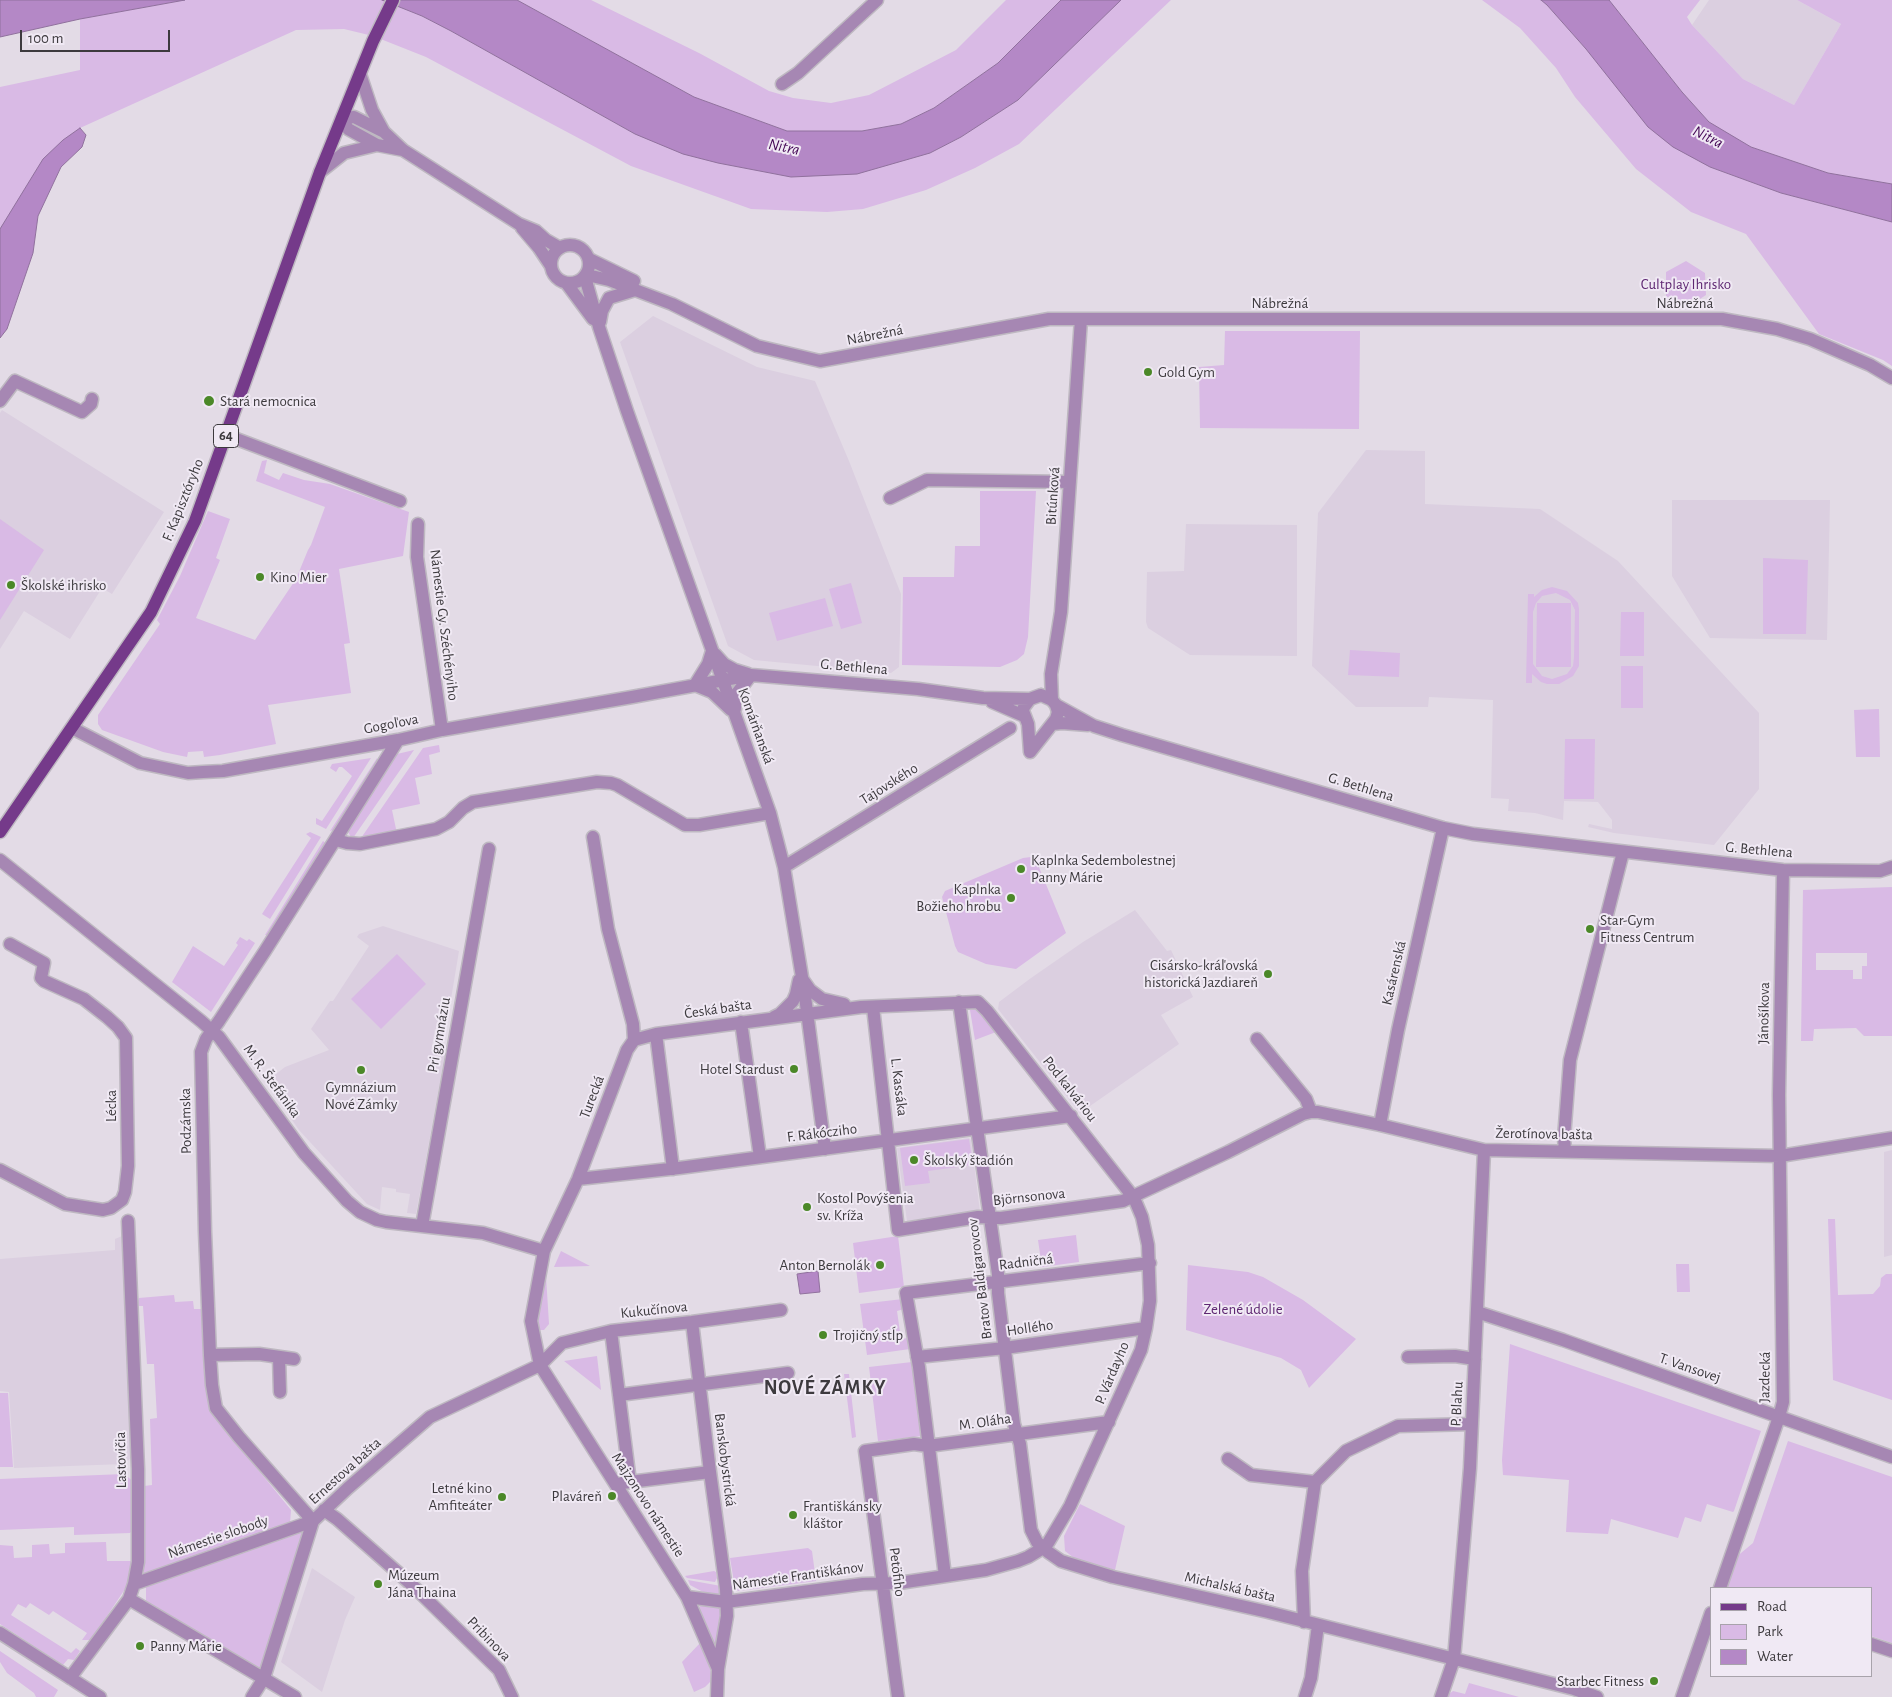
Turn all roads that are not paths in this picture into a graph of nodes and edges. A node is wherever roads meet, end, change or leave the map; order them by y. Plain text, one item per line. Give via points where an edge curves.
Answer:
1 (393, 0) edge
2 (877, 0) edge
3 (360, 74) junction
4 (782, 84) dead end
5 (342, 118) junction
6 (384, 132) junction
7 (377, 145) junction
8 (403, 150) junction
9 (320, 172) junction
10 (519, 224) junction
11 (560, 248) junction
12 (589, 259) junction
13 (551, 266) junction
14 (586, 276) junction
15 (567, 284) junction
16 (635, 290) junction
17 (672, 304) junction
18 (1081, 319) junction
19 (599, 327) junction
20 (1892, 378) edge
21 (92, 399) dead end
22 (0, 401) edge
23 (226, 435) junction
24 (1070, 482) junction
25 (890, 498) dead end
26 (400, 501) dead end
27 (418, 524) dead end
28 (712, 651) junction
29 (751, 674) junction
30 (1050, 674) junction
31 (722, 680) junction
32 (694, 686) junction
33 (1033, 697) junction
34 (983, 698) junction
35 (1054, 702) junction
36 (734, 714) junction
37 (1026, 720) junction
38 (1050, 726) junction
39 (1094, 726) junction
40 (72, 728) junction
41 (1010, 728) dead end
42 (442, 730) junction
43 (398, 740) junction
44 (770, 813) junction
45 (1443, 828) junction
46 (0, 832) edge
47 (593, 837) dead end
48 (336, 840) junction
49 (489, 850) dead end
50 (1623, 852) junction
51 (0, 860) edge
52 (784, 867) junction
53 (1892, 867) edge
54 (1783, 870) junction
55 (10, 944) dead end
56 (801, 975) junction
57 (959, 1002) junction
58 (867, 1007) junction
59 (807, 1013) junction
60 (772, 1018) junction
61 (741, 1022) junction
62 (212, 1030) junction
63 (656, 1034) junction
64 (1257, 1039) dead end
65 (634, 1040) junction
66 (1311, 1112) junction
67 (1071, 1116) junction
68 (1380, 1125) junction
69 (977, 1128) junction
70 (1892, 1138) edge
71 (889, 1140) junction
72 (825, 1149) junction
73 (1484, 1150) junction
74 (1564, 1150) junction
75 (1780, 1156) junction
76 (760, 1157) junction
77 (673, 1169) junction
78 (0, 1170) edge
79 (578, 1179) junction
80 (1134, 1198) junction
81 (990, 1218) junction
82 (128, 1221) dead end
83 (422, 1226) junction
84 (898, 1230) joint
85 (544, 1251) junction
86 (1150, 1263) junction
87 (998, 1282) junction
88 (781, 1310) dead end
89 (1477, 1312) junction
90 (692, 1322) junction
91 (1146, 1328) junction
92 (611, 1331) junction
93 (1005, 1348) junction
94 (210, 1355) junction
95 (279, 1357) junction
96 (917, 1357) junction
97 (1408, 1357) dead end
98 (294, 1359) dead end
99 (1475, 1359) junction
100 (540, 1365) junction
101 (788, 1373) dead end
102 (700, 1384) junction
103 (280, 1392) dead end
104 (619, 1395) junction
105 (1779, 1417) junction
106 (1109, 1422) junction
107 (1472, 1424) junction
108 (1018, 1434) junction
109 (928, 1446) junction
110 (865, 1451) joint
111 (1892, 1457) edge
112 (1228, 1459) dead end
113 (710, 1472) junction
114 (630, 1482) junction
115 (1316, 1482) junction
116 (615, 1483) junction
117 (324, 1510) junction
118 (313, 1521) junction
119 (1043, 1548) junction
120 (945, 1576) junction
121 (882, 1583) junction
122 (134, 1584) junction
123 (1720, 1587) edge
124 (687, 1597) junction
125 (129, 1599) junction
126 (726, 1602) junction
127 (1710, 1616) edge
128 (1304, 1622) junction
129 (1318, 1625) junction
130 (0, 1633) edge
131 (1872, 1644) edge
132 (1892, 1650) edge
133 (1454, 1659) junction
134 (718, 1669) junction
135 (70, 1678) junction
136 (264, 1678) junction
137 (1574, 1693) edge
138 (100, 1697) edge
139 (252, 1697) edge
140 (295, 1697) edge
141 (512, 1697) edge
142 (717, 1697) edge
143 (898, 1697) edge
144 (1305, 1697) edge
145 (1441, 1697) edge
146 (1597, 1697) edge
147 (1682, 1697) edge

1 - 3 main road, 64
2 - 4 street
3 - 5 main road, 64
3 - 6 street via 372,110
5 - 6 street via 354,117
5 - 7 street via 348,129
5 - 9 main road, F. Kapisztóryho / 64
6 - 8 street
7 - 8 street
7 - 9 street via 344,153
8 - 10 street, Komárňanská
9 - 23 main road, F. Kapisztóryho / 64
10 - 11 street, Komárňanská
10 - 13 street, Komárňanská
11 - 12 street, Komárňanská via 577,246
11 - 13 street via 553,256
12 - 14 street, Komárňanská
12 - 17 street, Nábrežná
13 - 15 street, Komárňanská via 558,279
14 - 15 street via 577,283
14 - 16 street, Nábrežná via 610,280
14 - 19 street, Komárňanská
15 - 19 street, Komárňanská
16 - 17 street, Nábrežná
16 - 19 street via 609,298
17 - 18 street, Nábrežná via 757,346 820,361 1049,319
18 - 20 street, Nábrežná via 1722,320 1777,329 1810,339
18 - 24 street, Bitúnková
19 - 28 street, Komárňanská
21 - 22 street via 82,412 15,381
23 - 26 street
23 - 40 main road, F. Kapisztóryho / 64 via 195,521 151,612
24 - 25 street via 927,480
24 - 30 street, Bitúnková via 1061,612
27 - 42 street, Námestie Gy. Széchényiho via 417,558
28 - 29 street via 724,664
28 - 31 street, Komárňanská
28 - 32 street
29 - 31 street, G. Bethlena
29 - 34 street, G. Bethlena
29 - 36 street via 735,696
30 - 33 street, Bitúnková
30 - 35 street, Bitúnková
31 - 32 street, Gogoľova
31 - 36 street, Komárňanská
32 - 36 street via 712,692
32 - 42 street, Gogoľova
33 - 34 street, G. Bethlena
33 - 35 street via 1041,695
33 - 37 street via 1024,707
34 - 37 street, G. Bethlena
35 - 38 street via 1058,712
35 - 39 street, G. Bethlena
36 - 44 street, Komárňanská
37 - 38 street via 1038,729
37 - 38 street via 1030,752
38 - 39 street, G. Bethlena via 1062,723
39 - 45 street, G. Bethlena
40 - 43 street, Gogoľova via 140,762 188,773 223,771
40 - 46 main road, F. Kapisztóryho / 64
41 - 52 street, Tajovského
42 - 43 street, Gogoľova
43 - 48 street, Podzámska
44 - 48 street via 685,825 617,785 597,782 473,802 436,829 360,844
44 - 52 street, Komárňanská
45 - 50 street, G. Bethlena
45 - 68 street, Kasárenská
47 - 65 street via 608,929 633,1024
48 - 62 street, Podzámska
49 - 83 street, Pri gymnáziu
50 - 54 street, G. Bethlena
50 - 74 street via 1570,1060
51 - 62 street, M. R. Štefánika
52 - 56 street, Komárňanská
53 - 54 street, G. Bethlena via 1880,871
54 - 75 street, Jánošíkova
55 - 78 street, Lécka via 44,963 41,978 44,981 84,999 118,1027 126,1038 128,1166 122,1200 103,1210 64,1204
56 - 58 street via 810,990 822,999
56 - 59 street, Komárňanská
56 - 60 street via 793,1001
57 - 58 street
57 - 67 street, Pod kalváriou via 978,1002 987,1011
57 - 69 street, Bratov Baldigarovcov
58 - 59 street, Česká bašta
58 - 71 street, L. Kassáka
59 - 60 street, Česká bašta
59 - 72 street, Komárňanská
60 - 61 street, Česká bašta
61 - 63 street, Česká bašta
61 - 76 street
62 - 83 street, M. R. Štefánika via 304,1153 353,1207 377,1220
62 - 94 street, Podzámska via 202,1045 201,1058
63 - 65 street, Česká bašta
63 - 77 street
64 - 66 street via 1306,1099
65 - 79 street, Turecká via 627,1050
66 - 68 street, Žerotínova bašta
66 - 80 street
67 - 69 street, F. Rákócziho
67 - 80 street, Pod kalváriou
68 - 73 street, Žerotínova bašta
69 - 71 street, F. Rákócziho
69 - 81 street, Bratov Baldigarovcov
70 - 75 street, Žerotínova bašta
71 - 72 street, F. Rákócziho
71 - 84 street, L. Kassáka
72 - 76 street, F. Rákócziho
73 - 74 street, Žerotínova bašta
73 - 89 street, P. Blahu
74 - 75 street, Žerotínova bašta
75 - 105 street, Jazdecká via 1783,1402
76 - 77 street, F. Rákócziho
77 - 79 street, F. Rákócziho
79 - 85 street, Turecká
80 - 81 street, Björnsonova
80 - 86 street, P. Várdayho via 1145,1227
81 - 84 street, Björnsonova via 978,1217
81 - 87 street, Bratov Baldigarovcov
82 - 122 street, Lastovičia via 138,1469 138,1562
83 - 85 street, M. R. Štefánika via 483,1233
85 - 100 street, Turecká via 531,1321
86 - 87 street, Radničná
86 - 91 street, P. Várdayho
87 - 93 street, Bratov Baldigarovcov
87 - 96 street, Radničná via 906,1294
88 - 90 street, Kukučínova
89 - 99 street, P. Blahu
89 - 105 street, T. Vansovej
90 - 92 street, Kukučínova
90 - 102 street, Banskobystrická
91 - 93 street, Hollého
91 - 106 street, P. Várdayho
92 - 100 street, Kukučínova via 562,1343
92 - 104 street, Majzonovo námestie
93 - 96 street, Hollého
93 - 108 street, Bratov Baldigarovcov
94 - 95 street
94 - 118 street, Podzámska via 216,1408
95 - 98 street
95 - 103 street
96 - 109 street
97 - 99 street
99 - 107 street, P. Blahu
100 - 116 street, Majzonovo námestie
100 - 117 street, Ernestova bašta via 430,1417
101 - 102 street
102 - 104 street
102 - 113 street, Banskobystrická
104 - 114 street, Majzonovo námestie
105 - 111 street, T. Vansovej
105 - 123 street, Jazdecká
106 - 108 street, M. Oláha
106 - 119 street, P. Várdayho via 1070,1506
107 - 115 street via 1398,1426 1346,1452
107 - 133 street, P. Blahu
108 - 109 street, M. Oláha
108 - 119 street, Bratov Baldigarovcov via 1031,1530
109 - 110 street, M. Oláha via 914,1444
109 - 120 street
110 - 121 street, Petöfiho
112 - 115 street via 1251,1475
113 - 114 street
113 - 126 street, Banskobystrická
114 - 116 street
115 - 128 street via 1302,1572
116 - 124 street, Majzonovo námestie
117 - 118 street, Ernestova bašta
117 - 141 street, Pribinova via 412,1585 499,1670
118 - 122 street, Námestie slobody
118 - 136 street, Ernestova bašta
119 - 120 street via 1018,1561
119 - 128 street, Michalská bašta via 1062,1561 1113,1577
120 - 121 street
121 - 126 street, Námestie Františkánov
121 - 143 street, Petöfiho
122 - 125 street, Lastovičia
124 - 126 street, Námestie Františkánov
124 - 134 street, Majzonovo námestie
125 - 135 street, Lastovičia
125 - 136 street
126 - 134 street, Banskobystrická
127 - 147 street
128 - 129 street, Michalská bašta
129 - 133 street, Michalská bašta
129 - 144 street via 1311,1678
130 - 135 street
131 - 132 street
133 - 137 street, Michalská bašta
133 - 145 street, P. Blahu
134 - 142 street, Banskobystrická
135 - 138 street
136 - 139 street, Ernestova bašta
136 - 140 street
137 - 146 street, Michalská bašta

